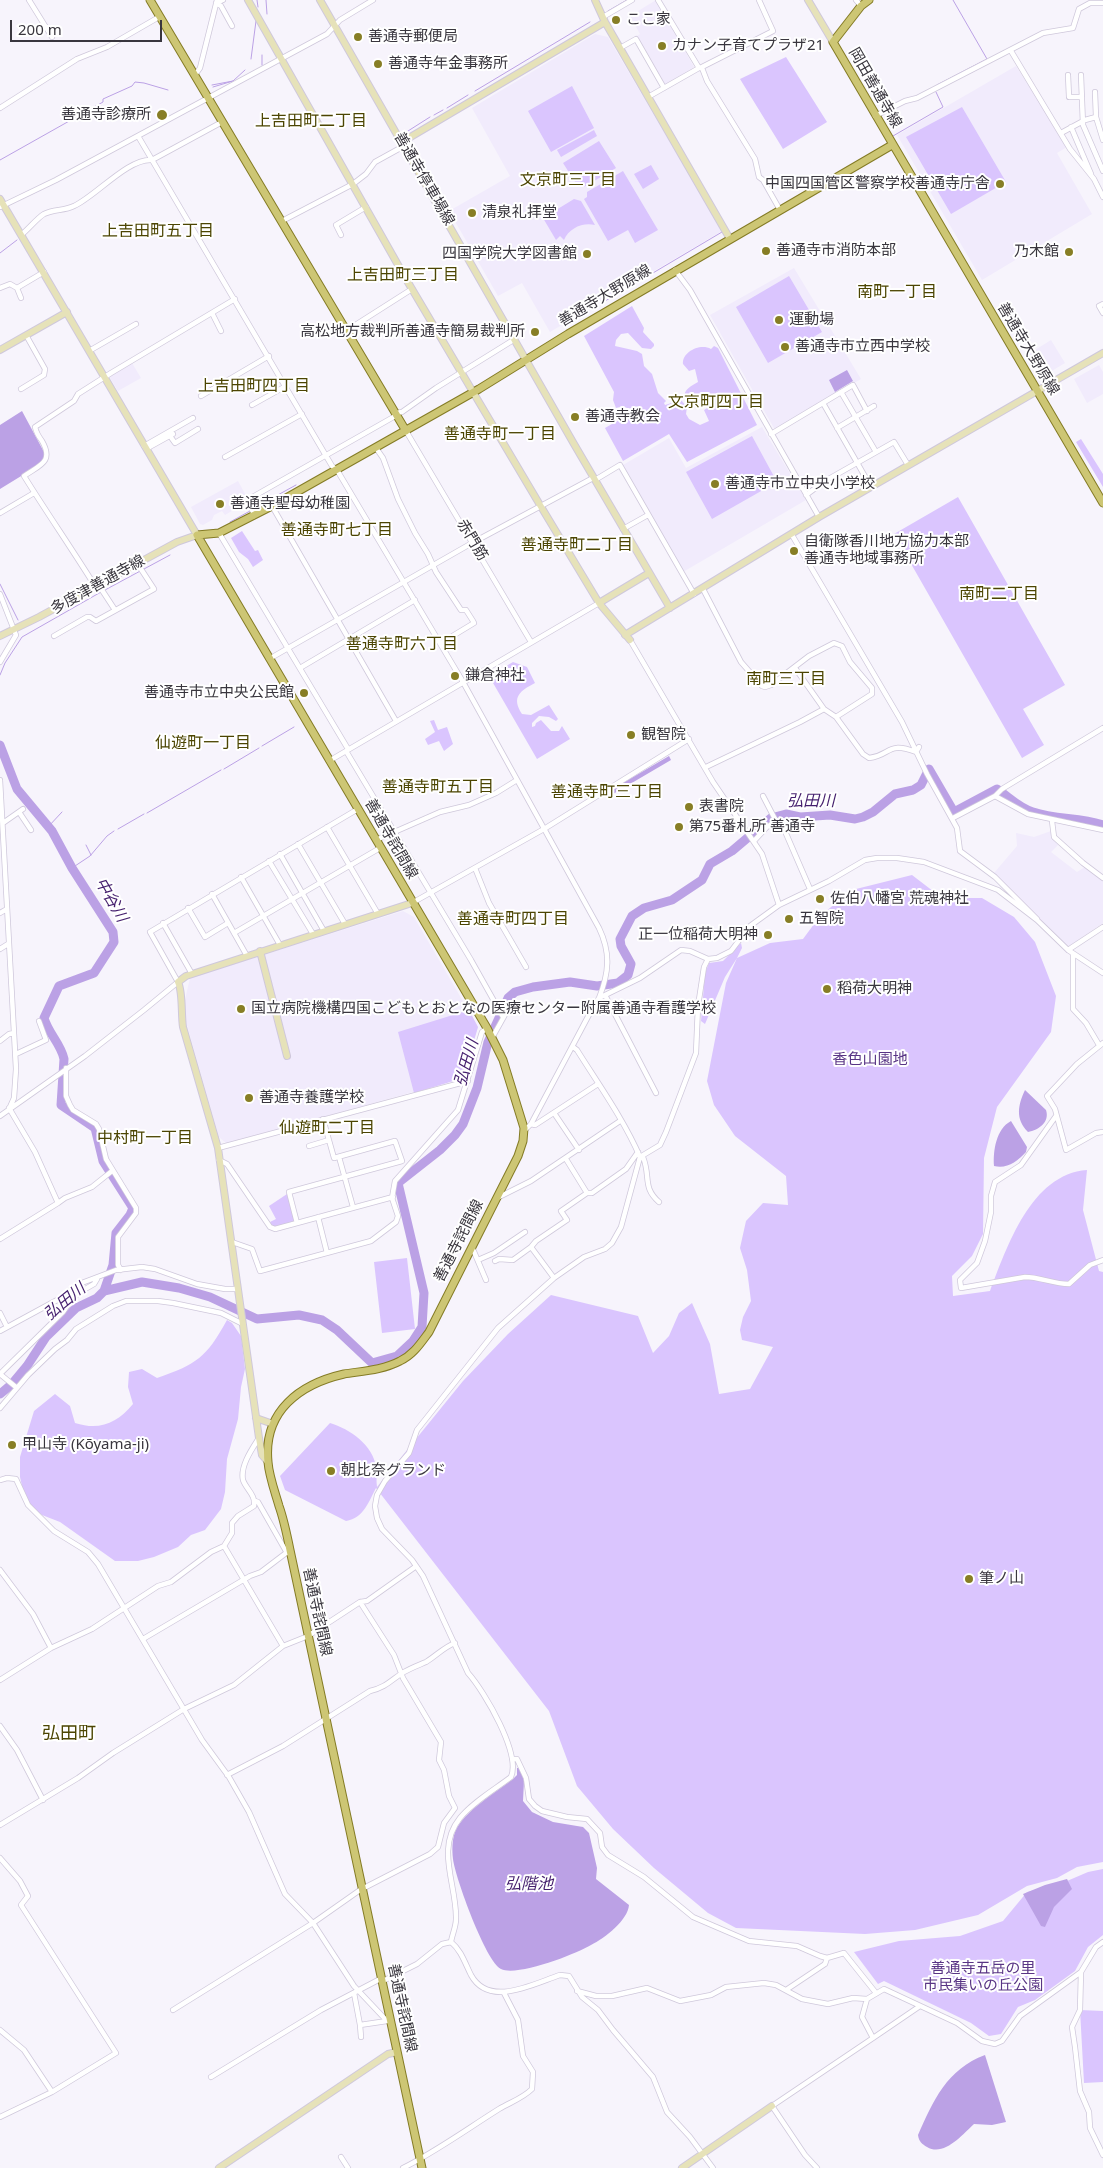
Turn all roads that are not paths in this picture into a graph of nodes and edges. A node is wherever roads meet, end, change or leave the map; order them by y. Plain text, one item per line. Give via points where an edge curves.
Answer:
1 (29, 0) edge
2 (150, 0) edge
3 (223, 0) edge
4 (248, 0) edge
5 (320, 0) edge
6 (373, 0) edge
7 (595, 0) edge
8 (632, 0) edge
9 (658, 0) edge
10 (759, 0) edge
11 (808, 0) edge
12 (869, 0) edge
13 (216, 1) edge
14 (859, 3) edge
15 (1103, 3) edge
16 (159, 17) junction
17 (604, 19) junction
18 (335, 25) junction
19 (232, 26) dead end
20 (52, 37) dead end
21 (833, 42) junction
22 (620, 48) junction
23 (1011, 51) junction
24 (280, 59) junction
25 (701, 68) junction
26 (195, 75) junction
27 (1068, 75) dead end
28 (1081, 75) dead end
29 (664, 88) junction
30 (1094, 92) dead end
31 (648, 97) junction
32 (1082, 97) junction
33 (209, 99) junction
34 (0, 108) edge
35 (875, 116) junction
36 (1096, 117) junction
37 (1083, 121) junction
38 (222, 122) junction
39 (1071, 127) junction
40 (1061, 133) junction
41 (138, 136) junction
42 (1103, 140) edge
43 (403, 144) junction
44 (892, 144) junction
45 (152, 160) junction
46 (1102, 168) edge
47 (1091, 175) junction
48 (353, 184) junction
49 (1103, 196) edge
50 (1, 204) edge
51 (366, 207) junction
52 (780, 210) junction
53 (282, 221) junction
54 (21, 235) junction
55 (341, 235) dead end
56 (730, 240) junction
57 (675, 270) junction
58 (44, 272) junction
59 (0, 288) edge
60 (17, 288) junction
61 (412, 289) junction
62 (21, 298) dead end
63 (235, 299) junction
64 (1103, 304) edge
65 (67, 312) junction
66 (212, 313) junction
67 (1103, 314) edge
68 (136, 324) dead end
69 (346, 330) junction
70 (221, 331) dead end
71 (26, 335) junction
72 (515, 339) junction
73 (0, 350) edge
74 (89, 351) junction
75 (1103, 353) edge
76 (269, 356) junction
77 (526, 359) junction
78 (462, 372) junction
79 (105, 377) junction
80 (286, 386) junction
81 (21, 389) dead end
82 (1037, 391) junction
83 (474, 392) junction
84 (841, 392) junction
85 (201, 396) dead end
86 (823, 403) junction
87 (252, 405) dead end
88 (874, 406) dead end
89 (867, 411) junction
90 (302, 414) junction
91 (397, 414) junction
92 (856, 416) junction
93 (193, 418) dead end
94 (837, 428) junction
95 (198, 429) dead end
96 (406, 431) junction
97 (771, 434) junction
98 (145, 448) junction
99 (376, 448) junction
100 (876, 452) junction
101 (326, 455) junction
102 (226, 457) dead end
103 (857, 462) junction
104 (908, 465) junction
105 (337, 470) junction
106 (594, 479) junction
107 (872, 487) junction
108 (34, 493) junction
109 (806, 494) junction
110 (1103, 503) edge
111 (540, 505) junction
112 (272, 506) junction
113 (0, 513) edge
114 (648, 515) junction
115 (254, 516) junction
116 (819, 517) junction
117 (623, 529) junction
118 (219, 533) junction
119 (197, 535) junction
120 (792, 535) junction
121 (474, 542) junction
122 (433, 565) junction
123 (140, 568) junction
124 (649, 572) junction
125 (404, 581) junction
126 (99, 588) junction
127 (703, 589) junction
128 (0, 594) edge
129 (694, 594) junction
130 (415, 600) junction
131 (599, 603) junction
132 (670, 608) junction
133 (115, 610) junction
134 (337, 618) junction
135 (14, 628) junction
136 (0, 636) edge
137 (54, 636) dead end
138 (627, 638) junction
139 (350, 640) junction
140 (531, 642) junction
141 (441, 643) junction
142 (287, 648) junction
143 (269, 659) junction
144 (0, 662) edge
145 (300, 668) junction
146 (795, 668) junction
147 (463, 682) junction
148 (824, 709) junction
149 (836, 717) junction
150 (396, 721) junction
151 (1103, 728) edge
152 (689, 739) junction
153 (347, 750) junction
154 (918, 750) junction
155 (330, 761) junction
156 (706, 768) junction
157 (0, 780) edge
158 (517, 780) junction
159 (996, 795) junction
160 (763, 796) dead end
161 (358, 809) junction
162 (953, 818) junction
163 (776, 821) junction
164 (1052, 821) junction
165 (3, 823) junction
166 (327, 827) junction
167 (544, 829) junction
168 (31, 830) dead end
169 (1103, 830) edge
170 (395, 831) junction
171 (376, 840) junction
172 (753, 840) junction
173 (298, 844) junction
174 (380, 848) junction
175 (280, 854) junction
176 (269, 861) junction
177 (349, 866) junction
178 (475, 868) junction
179 (241, 877) junction
180 (1103, 878) edge
181 (321, 882) junction
182 (810, 889) junction
183 (431, 892) junction
184 (303, 893) junction
185 (212, 894) junction
186 (292, 899) junction
187 (412, 903) junction
188 (779, 905) junction
189 (188, 908) junction
190 (7, 909) junction
191 (0, 913) edge
192 (378, 914) junction
193 (264, 916) junction
194 (1037, 920) junction
195 (163, 923) junction
196 (228, 923) junction
197 (345, 924) junction
198 (1103, 927) edge
199 (324, 931) junction
200 (234, 933) junction
201 (313, 934) junction
202 (8, 944) junction
203 (280, 945) junction
204 (0, 949) edge
205 (1068, 950) junction
206 (260, 951) junction
207 (1073, 954) junction
208 (247, 956) junction
209 (708, 960) junction
210 (526, 967) dead end
211 (1103, 973) edge
212 (192, 974) junction
213 (178, 982) junction
214 (605, 995) junction
215 (599, 998) junction
216 (511, 1004) dead end
217 (502, 1017) junction
218 (39, 1022) dead end
219 (487, 1029) junction
220 (14, 1033) junction
221 (492, 1038) junction
222 (0, 1042) edge
223 (1101, 1044) edge
224 (573, 1047) junction
225 (16, 1054) junction
226 (287, 1056) dead end
227 (66, 1068) junction
228 (468, 1080) junction
229 (598, 1084) junction
230 (656, 1093) dead end
231 (9, 1108) junction
232 (554, 1113) junction
233 (0, 1116) edge
234 (1056, 1116) junction
235 (323, 1120) junction
236 (620, 1121) junction
237 (531, 1124) junction
238 (524, 1130) junction
239 (1103, 1132) edge
240 (329, 1140) junction
241 (309, 1146) dead end
242 (218, 1148) junction
243 (579, 1150) junction
244 (640, 1155) junction
245 (339, 1157) junction
246 (566, 1159) junction
247 (219, 1160) junction
248 (402, 1161) junction
249 (410, 1166) junction
250 (112, 1170) junction
251 (344, 1177) junction
252 (587, 1193) junction
253 (393, 1197) junction
254 (496, 1198) junction
255 (659, 1202) dead end
256 (58, 1203) junction
257 (353, 1207) junction
258 (318, 1217) junction
259 (297, 1224) junction
260 (525, 1232) dead end
261 (0, 1239) edge
262 (232, 1242) junction
263 (472, 1247) junction
264 (531, 1247) junction
265 (328, 1253) junction
266 (478, 1260) junction
267 (1103, 1260) edge
268 (495, 1261) dead end
269 (119, 1270) junction
270 (554, 1278) junction
271 (97, 1279) junction
272 (486, 1280) dead end
273 (238, 1289) junction
274 (0, 1313) edge
275 (242, 1322) junction
276 (7, 1327) junction
277 (0, 1331) edge
278 (0, 1374) edge
279 (17, 1388) junction
280 (0, 1408) edge
281 (256, 1418) junction
282 (273, 1424) junction
283 (259, 1438) junction
284 (268, 1462) junction
285 (0, 1480) edge
286 (255, 1501) junction
287 (224, 1546) junction
288 (289, 1551) junction
289 (415, 1567) junction
290 (0, 1570) edge
291 (245, 1580) junction
292 (360, 1602) junction
293 (125, 1608) junction
294 (308, 1636) junction
295 (143, 1639) junction
296 (455, 1643) junction
297 (283, 1646) junction
298 (51, 1648) junction
299 (402, 1673) junction
300 (0, 1680) edge
301 (184, 1708) junction
302 (326, 1718) junction
303 (0, 1726) edge
304 (512, 1760) junction
305 (227, 1775) junction
306 (43, 1800) junction
307 (0, 1825) edge
308 (0, 1858) edge
309 (363, 1890) junction
310 (313, 1923) junction
311 (451, 1942) junction
312 (1103, 1942) edge
313 (827, 1958) junction
314 (1081, 1972) junction
315 (382, 1980) junction
316 (786, 1990) junction
317 (578, 1991) junction
318 (357, 1992) junction
319 (504, 1993) junction
320 (876, 1993) junction
321 (866, 1999) junction
322 (920, 2006) junction
323 (172, 2010) dead end
324 (389, 2021) junction
325 (360, 2026) junction
326 (0, 2030) edge
327 (361, 2037) dead end
328 (873, 2038) junction
329 (397, 2052) junction
330 (211, 2077) dead end
331 (52, 2092) junction
332 (772, 2106) junction
333 (0, 2117) edge
334 (702, 2154) junction
335 (1103, 2155) edge
336 (341, 2157) dead end
337 (420, 2159) junction
338 (219, 2168) edge
339 (347, 2168) edge
340 (403, 2168) edge
341 (422, 2168) edge
342 (682, 2168) edge
343 (713, 2168) edge
344 (817, 2168) edge

1 - 20 street
2 - 16 main road
3 - 13 street
4 - 24 street
5 - 18 street, 善通寺停車場線
6 - 18 street
7 - 17 street
8 - 17 street
9 - 25 street
10 - 25 street via 773,31
11 - 21 street
12 - 14 main road, 岡田善通寺線
13 - 19 street
13 - 26 street via 200,68
14 - 21 main road, 岡田善通寺線
15 - 23 street via 1090,3 1079,9 1073,28 1043,33
16 - 26 main road
16 - 34 street via 108,47 77,59
17 - 22 street
17 - 43 street
18 - 24 street via 327,34
18 - 43 street, 善通寺停車場線
21 - 35 main road, 岡田善通寺線
22 - 29 street via 636,39
22 - 31 street
23 - 35 street
23 - 40 street
24 - 33 street
24 - 48 street
25 - 29 street
25 - 52 street via 755,159 759,178
26 - 33 main road
27 - 32 street via 1069,97
28 - 32 street
29 - 31 street
30 - 36 street
31 - 56 street
32 - 37 street
33 - 38 main road
33 - 41 street
35 - 44 main road, 岡田善通寺線
36 - 37 street
36 - 42 street
37 - 39 street
37 - 46 street
38 - 45 street
38 - 53 main road
39 - 40 street
39 - 47 street
40 - 47 street
41 - 45 street
41 - 50 street via 56,180
43 - 48 street via 375,162
43 - 72 street, 善通寺停車場線
44 - 52 main road, 善通寺大野原線
44 - 82 main road, 善通寺大野原線
45 - 54 street via 147,159 125,169 74,206 43,215
45 - 63 street
46 - 47 street
47 - 49 street
48 - 51 street
48 - 53 street
50 - 54 street
51 - 55 street via 336,225
51 - 61 street
52 - 56 main road, 善通寺大野原線
53 - 69 main road
54 - 58 street
56 - 57 main road, 善通寺大野原線
57 - 77 main road, 善通寺大野原線
57 - 97 street via 690,290
58 - 60 street
58 - 65 street
59 - 60 street via 10,284
60 - 62 street
61 - 69 street
61 - 78 street
63 - 66 street
63 - 76 street
64 - 67 street via 1099,306
65 - 71 street
65 - 74 street
66 - 70 street
66 - 79 street
68 - 74 street
69 - 91 main road
71 - 73 street
71 - 81 street via 45,369 44,375
72 - 77 street, 善通寺停車場線
72 - 78 street
74 - 79 street
75 - 82 street
76 - 80 street
76 - 85 street
77 - 83 main road, 善通寺大野原線
77 - 106 street, 善通寺停車場線
78 - 83 street
78 - 91 street
79 - 98 street
79 - 108 street via 35,427 47,457 44,463 24,476
80 - 87 street
80 - 90 street
82 - 104 street
82 - 110 main road, 善通寺大野原線
83 - 96 main road, 善通寺大野原線
83 - 111 street
84 - 86 street
84 - 89 street via 853,385
84 - 92 street
86 - 94 street
86 - 97 street
88 - 89 street
89 - 92 street
90 - 101 street
90 - 102 street
91 - 96 main road
91 - 101 street
92 - 94 street
92 - 100 street
93 - 98 street
94 - 103 street
95 - 98 street via 175,443 172,435
96 - 99 main road
96 - 121 street, 赤門筋
97 - 109 street
98 - 119 street
99 - 105 main road
99 - 122 street via 415,534
100 - 103 street
100 - 104 street via 894,442
101 - 105 street
101 - 115 street via 249,499
103 - 107 street
103 - 109 street
104 - 107 street
105 - 112 main road
105 - 125 street
106 - 111 street
106 - 114 street via 620,465
106 - 117 street, 善通寺停車場線
107 - 116 street
108 - 113 street
108 - 126 street
109 - 116 street
111 - 121 street
111 - 131 street
112 - 115 main road
112 - 134 street
114 - 117 street
114 - 129 street
115 - 118 main road
116 - 120 street
117 - 124 street, 善通寺停車場線
118 - 119 main road
118 - 142 street
119 - 123 street, 多度津善通寺線 via 177,542
119 - 143 main road, 善通寺詫間線
120 - 127 street
120 - 154 street
121 - 122 street
121 - 140 street, 赤門筋
122 - 125 street
122 - 141 street via 474,623
123 - 126 street, 多度津善通寺線
123 - 133 street via 154,589
124 - 131 street
124 - 132 street, 善通寺停車場線
125 - 130 street
125 - 134 street
126 - 133 street
126 - 135 street, 多度津善通寺線
127 - 129 street
127 - 146 street via 742,663 762,686 771,685
128 - 135 street
129 - 132 street
130 - 139 street
130 - 141 street
131 - 138 street
131 - 140 street
132 - 138 street
133 - 137 street via 96,620 87,617
134 - 139 street
134 - 142 street
135 - 136 street, 多度津善通寺線
135 - 144 street via 16,636
138 - 152 street
139 - 145 street
139 - 150 street
140 - 147 street
141 - 147 street
142 - 143 street
142 - 145 street
143 - 155 main road, 善通寺詫間線
145 - 153 street
146 - 148 street
146 - 149 street via 809,656 834,643 842,646 850,662 872,688 872,694
147 - 150 street
147 - 158 street
148 - 149 street
148 - 156 street
149 - 154 street via 869,758 892,747
150 - 153 street
151 - 159 street
152 - 156 street
152 - 167 street
153 - 155 street
153 - 170 street
154 - 162 street
155 - 161 main road, 善通寺詫間線
156 - 172 street
157 - 165 street
158 - 167 street
158 - 170 street via 469,805 440,812
159 - 162 street
159 - 164 street via 1028,814
160 - 163 street
161 - 166 street
161 - 171 main road, 善通寺詫間線
162 - 194 street via 960,850 995,878
163 - 172 street
163 - 182 street via 781,822
164 - 169 street
164 - 180 street via 1054,837
165 - 168 street via 21,811
165 - 190 street
166 - 173 street
166 - 177 street
167 - 178 street
167 - 215 street via 606,944 605,982
170 - 171 street
170 - 183 street
171 - 174 main road, 善通寺詫間線
172 - 188 street via 769,871
173 - 175 street
173 - 181 street
174 - 177 street
174 - 187 main road, 善通寺詫間線
175 - 176 street
175 - 184 street
176 - 179 street
176 - 186 street
177 - 181 street
177 - 192 street
178 - 183 street
178 - 210 street
179 - 185 street
179 - 193 street
181 - 184 street
181 - 197 street
182 - 188 street
182 - 194 street via 865,860 897,858 924,862 998,890
183 - 187 street
183 - 217 street
184 - 186 street
184 - 199 street
185 - 189 street
185 - 196 street
186 - 193 street
186 - 201 street
187 - 192 street
187 - 219 main road, 善通寺詫間線
188 - 209 street via 750,926 731,951
189 - 195 street
189 - 196 street via 205,937
190 - 191 street
190 - 202 street
192 - 197 street
193 - 200 street
193 - 203 street
194 - 205 street
195 - 212 street
195 - 213 street via 150,932
196 - 200 street
197 - 199 street
198 - 205 street
199 - 201 street
200 - 208 street
201 - 203 street
202 - 204 street
202 - 220 street
203 - 206 street
205 - 207 street
206 - 208 street
206 - 226 street
207 - 211 street
207 - 223 street via 1074,1009
208 - 212 street
209 - 214 street via 681,950 640,978
209 - 244 street via 698,1006 696,1053 660,1145
212 - 213 street
213 - 227 street
213 - 242 street via 183,1027
214 - 215 street
214 - 230 street
215 - 224 street
216 - 217 street
217 - 221 street
218 - 225 street via 46,1040
219 - 221 main road, 善通寺詫間線
219 - 228 street via 482,1032
220 - 222 street
220 - 225 street
221 - 238 main road, 善通寺詫間線 via 503,1060
223 - 234 street via 1046,1096
224 - 229 street
224 - 237 street
225 - 231 street via 14,1098
227 - 231 street
227 - 250 street via 66,1096 70,1106 96,1124
228 - 235 street
228 - 249 street via 458,1110
229 - 232 street
229 - 236 street
231 - 233 street
231 - 256 street via 35,1152
232 - 237 street via 535,1125
232 - 243 street
234 - 239 street via 1066,1150
234 - 267 street via 1022,1165 995,1182 985,1241 977,1263 960,1280 961,1288 1025,1277 1069,1284 1090,1265
235 - 240 street
235 - 242 street
236 - 243 street
236 - 244 street
237 - 238 street
238 - 254 main road, 善通寺詫間線 via 518,1156
240 - 241 street
240 - 245 street via 334,1158
242 - 247 street
243 - 246 street
244 - 252 street via 619,1174 592,1193
244 - 255 street via 650,1194
244 - 270 street via 621,1227 612,1243
245 - 248 street via 396,1142
245 - 251 street
246 - 252 street
246 - 254 street
247 - 259 street via 226,1164 270,1227 275,1230
247 - 262 street
248 - 249 street
248 - 251 street
249 - 253 street via 395,1181
250 - 256 street via 92,1187
250 - 269 street via 136,1208 136,1213 118,1236
251 - 257 street
251 - 259 street via 289,1192
252 - 264 street via 561,1211 567,1220
253 - 257 street
253 - 265 street via 398,1216 396,1222 370,1242
254 - 263 main road, 善通寺詫間線
256 - 261 street
257 - 258 street
258 - 259 street
258 - 265 street
260 - 266 street
262 - 265 street via 252,1249 260,1271
262 - 273 street
263 - 266 street
263 - 282 main road, 善通寺詫間線 via 429,1332 409,1356 386,1366 327,1378 311,1385 288,1401
264 - 268 street via 512,1260
264 - 270 street
266 - 272 street
269 - 271 street
269 - 273 street via 156,1269 197,1284
270 - 289 street via 498,1328 455,1379 416,1430 410,1453 376,1495 377,1518 382,1529
271 - 276 street via 79,1284 59,1299
271 - 278 street via 80,1292
273 - 275 street
274 - 276 street
275 - 279 street via 230,1315 173,1303 126,1301 76,1329
275 - 281 street
276 - 277 street
278 - 279 street
279 - 280 street
281 - 282 street
281 - 283 street
282 - 284 main road, 善通寺詫間線
283 - 284 street via 262,1455
283 - 286 street via 243,1474
284 - 288 main road, 善通寺詫間線
285 - 293 street via 16,1480 28,1505 54,1531 92,1557
286 - 287 street via 254,1506 232,1523 232,1533
286 - 288 street
287 - 291 street
287 - 293 street
288 - 291 street
288 - 294 main road, 善通寺詫間線
289 - 292 street via 367,1601
289 - 296 street via 423,1576
290 - 298 street via 33,1614
291 - 295 street
291 - 297 street
292 - 294 street
292 - 299 street
293 - 295 street
293 - 298 street via 77,1637
294 - 297 street
294 - 302 main road, 善通寺詫間線
295 - 301 street
296 - 299 street
296 - 304 street via 468,1673 478,1684 498,1720
297 - 301 street via 234,1685
298 - 300 street
299 - 302 street via 380,1689 370,1691
299 - 309 street via 440,1742 439,1760 455,1808 444,1823 436,1850
301 - 305 street
301 - 306 street
302 - 305 street
302 - 309 main road, 善通寺詫間線
303 - 306 street via 17,1750
304 - 311 street via 514,1770 511,1777 468,1810 449,1837 456,1920
304 - 313 street via 520,1762 529,1799 535,1806 550,1813 587,1820 600,1833 602,1847 608,1855 644,1877 693,1917 749,1941 797,1946
305 - 310 street via 249,1812 285,1894
306 - 307 street
308 - 331 street via 28,1896 21,1906 116,2053
309 - 310 street
309 - 315 main road, 善通寺詫間線
310 - 318 street
310 - 323 street
311 - 315 street via 442,1944 416,1964
311 - 319 street via 479,1984
312 - 314 street via 1096,1947
313 - 316 street via 825,1964
313 - 320 street via 844,1953
314 - 322 street via 1020,2016 1002,2041 996,2044 982,2040 968,2028
314 - 335 street via 1080,2010 1072,2027 1074,2047 1080,2091 1089,2112 1090,2128
315 - 318 street
315 - 324 main road, 善通寺詫間線
316 - 317 street via 764,1983 726,1987 711,1995 680,2000 647,1988 612,1996
316 - 321 street via 817,2003
317 - 319 street via 573,1980 565,1974
317 - 334 street via 598,2010 653,2077 667,2112
318 - 324 street
318 - 325 street
318 - 330 street via 321,2010
319 - 337 street via 518,2020 523,2056 533,2072 532,2089
320 - 321 street
320 - 322 street via 887,1989
321 - 328 street via 862,2017
322 - 328 street
324 - 325 street
324 - 329 main road, 善通寺詫間線
325 - 327 street
326 - 331 street via 24,2050
328 - 332 street
329 - 337 main road, 善通寺詫間線
329 - 338 street via 388,2054
331 - 333 street
332 - 334 street
332 - 344 street
334 - 342 street
334 - 343 street
336 - 339 street
337 - 340 street
337 - 341 main road, 善通寺詫間線

